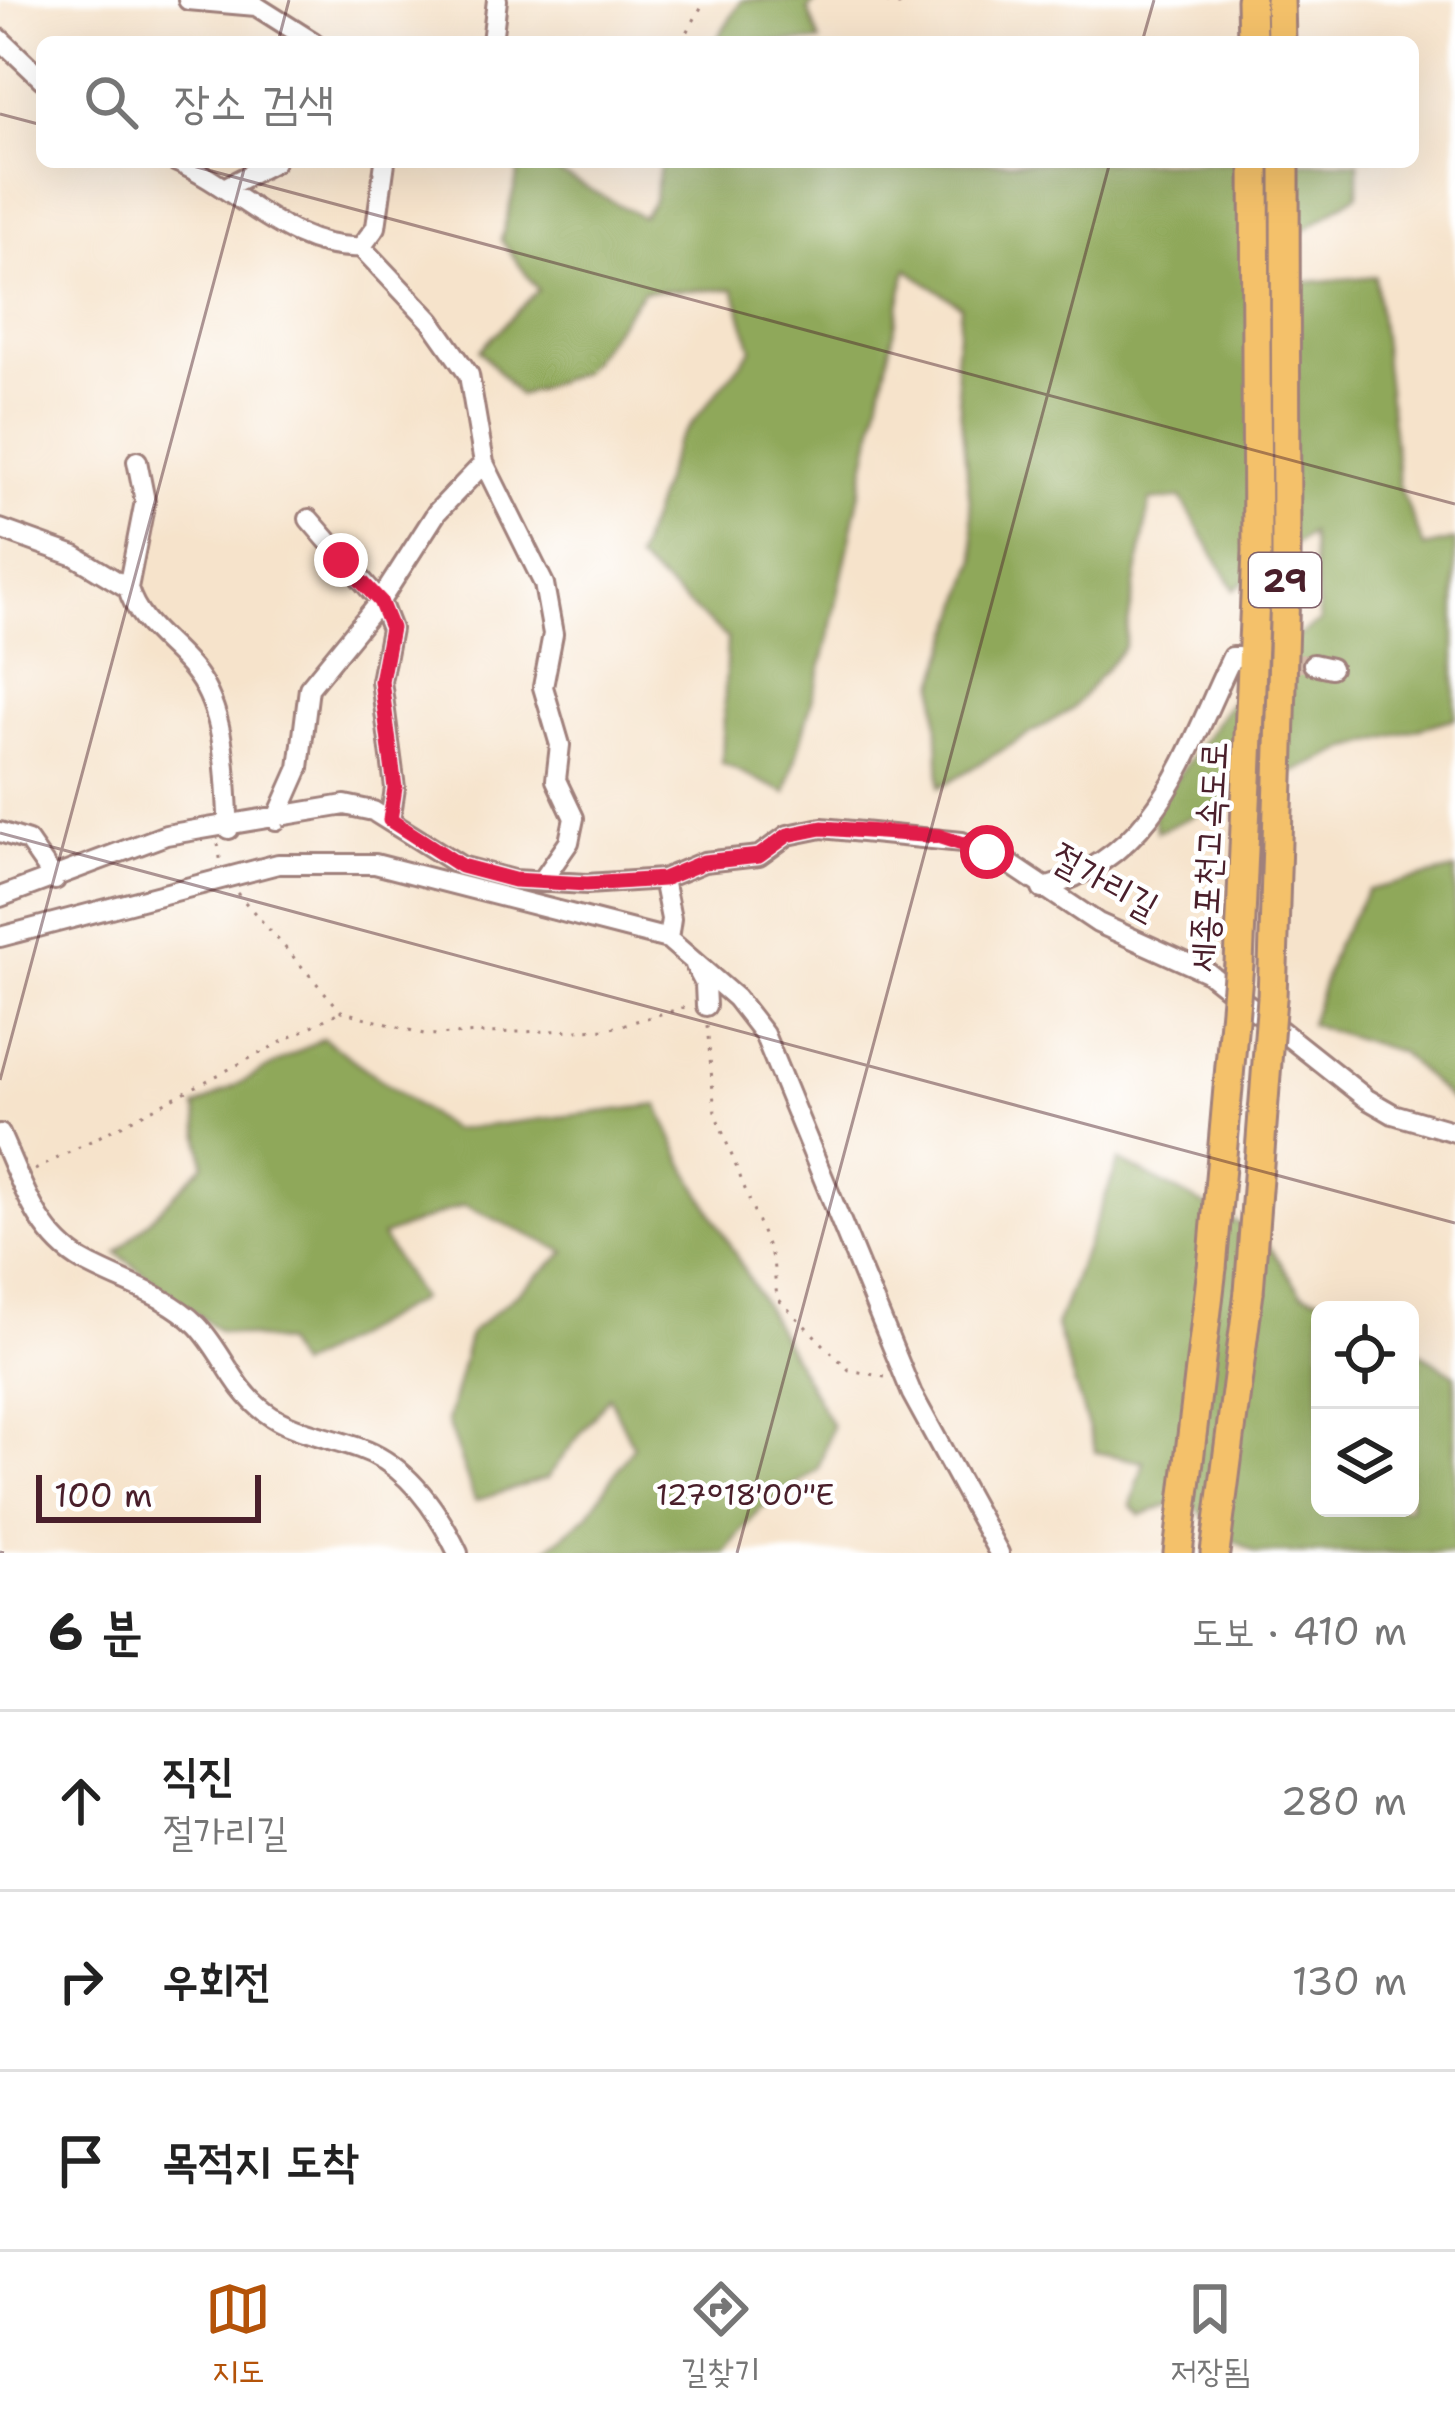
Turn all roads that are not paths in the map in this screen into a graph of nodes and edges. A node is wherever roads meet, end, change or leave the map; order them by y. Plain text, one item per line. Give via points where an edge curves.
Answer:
1 (188, 0) edge
2 (497, 0) edge
3 (1251, 0) edge
4 (1280, 0) edge
5 (304, 36) edge
6 (493, 36) edge
7 (1252, 36) edge
8 (1281, 36) edge
9 (0, 39) edge
10 (36, 73) edge
11 (188, 168) edge
12 (263, 168) edge
13 (383, 168) edge
14 (1255, 168) edge
15 (1285, 168) edge
16 (226, 188) junction
17 (361, 247) junction
18 (136, 460) dead end
19 (484, 463) junction
20 (309, 520) dead end
21 (0, 529) edge
22 (128, 588) junction
23 (380, 601) junction
24 (1238, 657) dead end
25 (276, 820) junction
26 (390, 820) junction
27 (223, 830) junction
28 (0, 832) edge
29 (663, 879) junction
30 (55, 880) junction
31 (542, 881) junction
32 (1042, 889) junction
33 (0, 898) edge
34 (0, 937) edge
35 (668, 939) junction
36 (693, 961) junction
37 (706, 1006) road end
38 (1455, 1132) edge
39 (0, 1134) edge
40 (458, 1553) edge
41 (999, 1553) edge
42 (1178, 1553) edge
43 (1215, 1553) edge

1 - 5 street via 256,6
2 - 6 street
3 - 7 highway
4 - 8 highway
9 - 10 street
11 - 16 street
12 - 16 street
13 - 17 street via 376,227
14 - 42 highway, 세종포천고속도로 / 29, bridge via 1258,530 1239,964
15 - 43 highway, 세종포천고속도로 / 29, bridge via 1285,624 1272,998 1249,1292
16 - 17 street via 295,232
17 - 19 street via 469,375
18 - 22 street via 146,501
19 - 23 street via 437,512
19 - 31 street via 535,558 552,616 542,686 560,745 556,780 574,818 569,842
20 - 23 street
21 - 22 street via 75,556
22 - 27 street via 156,636 207,693 221,738
23 - 25 street via 309,688 299,767
23 - 26 street via 391,628 381,681 395,788
24 - 32 street via 1160,810 1109,858
25 - 26 street, 절가리길 via 345,805
25 - 27 street, 절가리길
26 - 31 street, 절가리길 via 461,866
27 - 30 street, 절가리길 via 166,835
28 - 30 street via 28,841
29 - 31 street, 절가리길
29 - 32 street, 절가리길 via 704,862 759,856 799,830 856,828 962,842
29 - 35 street
30 - 33 street, 절가리길
32 - 38 street, 절가리길 via 1240,993 1367,1099
34 - 35 street via 278,864 376,864
35 - 36 street
36 - 37 street
36 - 41 street via 764,1034 904,1375
39 - 40 street via 42,1225 66,1250 155,1294 198,1326 231,1380 267,1414 364,1449 401,1472

